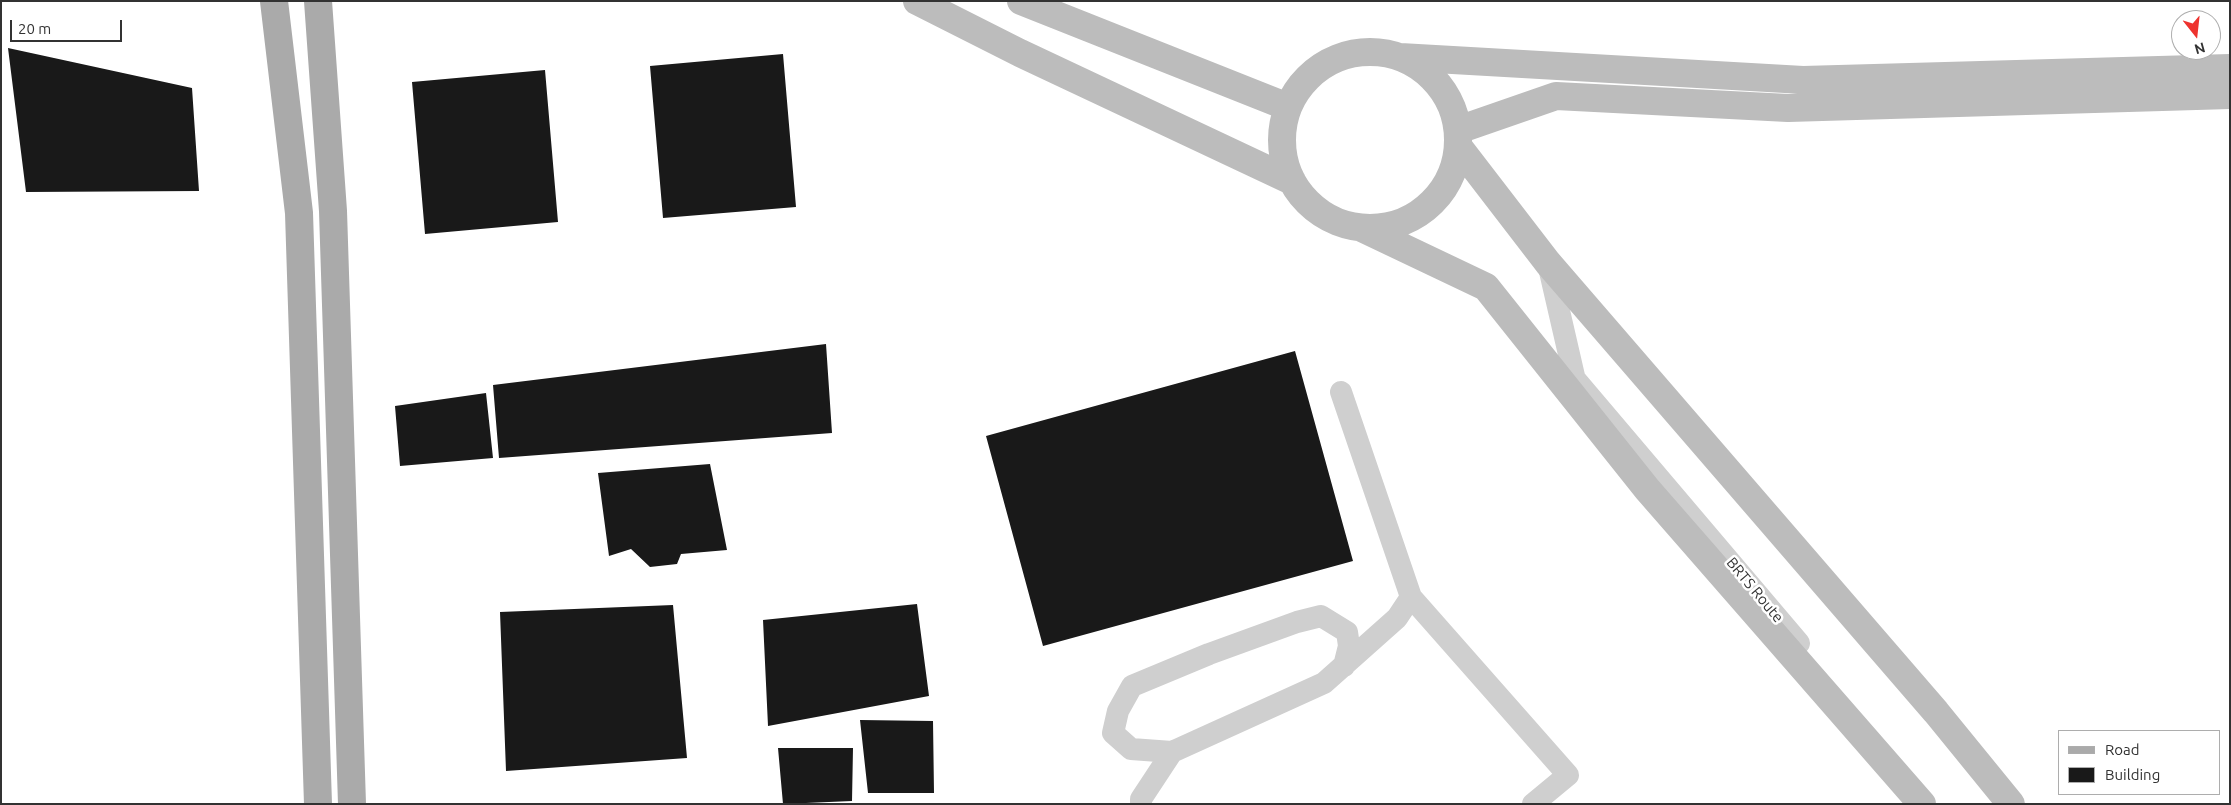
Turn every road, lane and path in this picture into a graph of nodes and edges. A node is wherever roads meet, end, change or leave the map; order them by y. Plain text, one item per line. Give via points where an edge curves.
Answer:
1 (274, 1) edge
2 (318, 1) edge
3 (917, 1) edge
4 (1021, 1) edge
5 (1400, 57) junction
6 (2230, 68) edge
7 (2230, 95) edge
8 (1288, 107) junction
9 (1458, 138) junction
10 (1292, 181) junction
11 (1362, 228) junction
12 (1548, 263) junction
13 (1486, 287) junction
14 (1574, 376) junction
15 (1341, 392) dead end
16 (1411, 597) junction
17 (1344, 666) junction
18 (1172, 752) junction
19 (318, 804) edge
20 (352, 804) edge
21 (1141, 804) edge
22 (1533, 804) edge
23 (1922, 804) edge
24 (1936, 804) edge
25 (2011, 804) edge

1 - 19 main road via 299,213
2 - 20 main road via 333,211
3 - 10 main road
4 - 8 main road
5 - 6 main road via 1803,80
5 - 8 main road via 1372,52 1343,56 1318,69 1298,88
5 - 9 main road via 1421,69 1439,86 1452,106
7 - 9 main road via 1788,108 1556,96
8 - 10 main road via 1281,141 1285,167
9 - 11 main road via 1452,173 1438,197 1416,216 1390,226
9 - 12 main road
10 - 11 main road via 1314,210 1337,223
11 - 13 main road
12 - 14 lane, BRTS Route
12 - 25 main road via 1929,704
13 - 14 lane, BRTS Route
13 - 23 main road via 1647,489
14 - 24 lane, BRTS Route
15 - 16 lane
16 - 17 lane via 1397,618
16 - 22 lane via 1568,775
17 - 18 lane via 1324,683
17 - 18 lane via 1349,646 1347,632 1321,616 1236,644 1132,686 1118,711 1114,734 1131,749
18 - 21 lane via 1141,799

